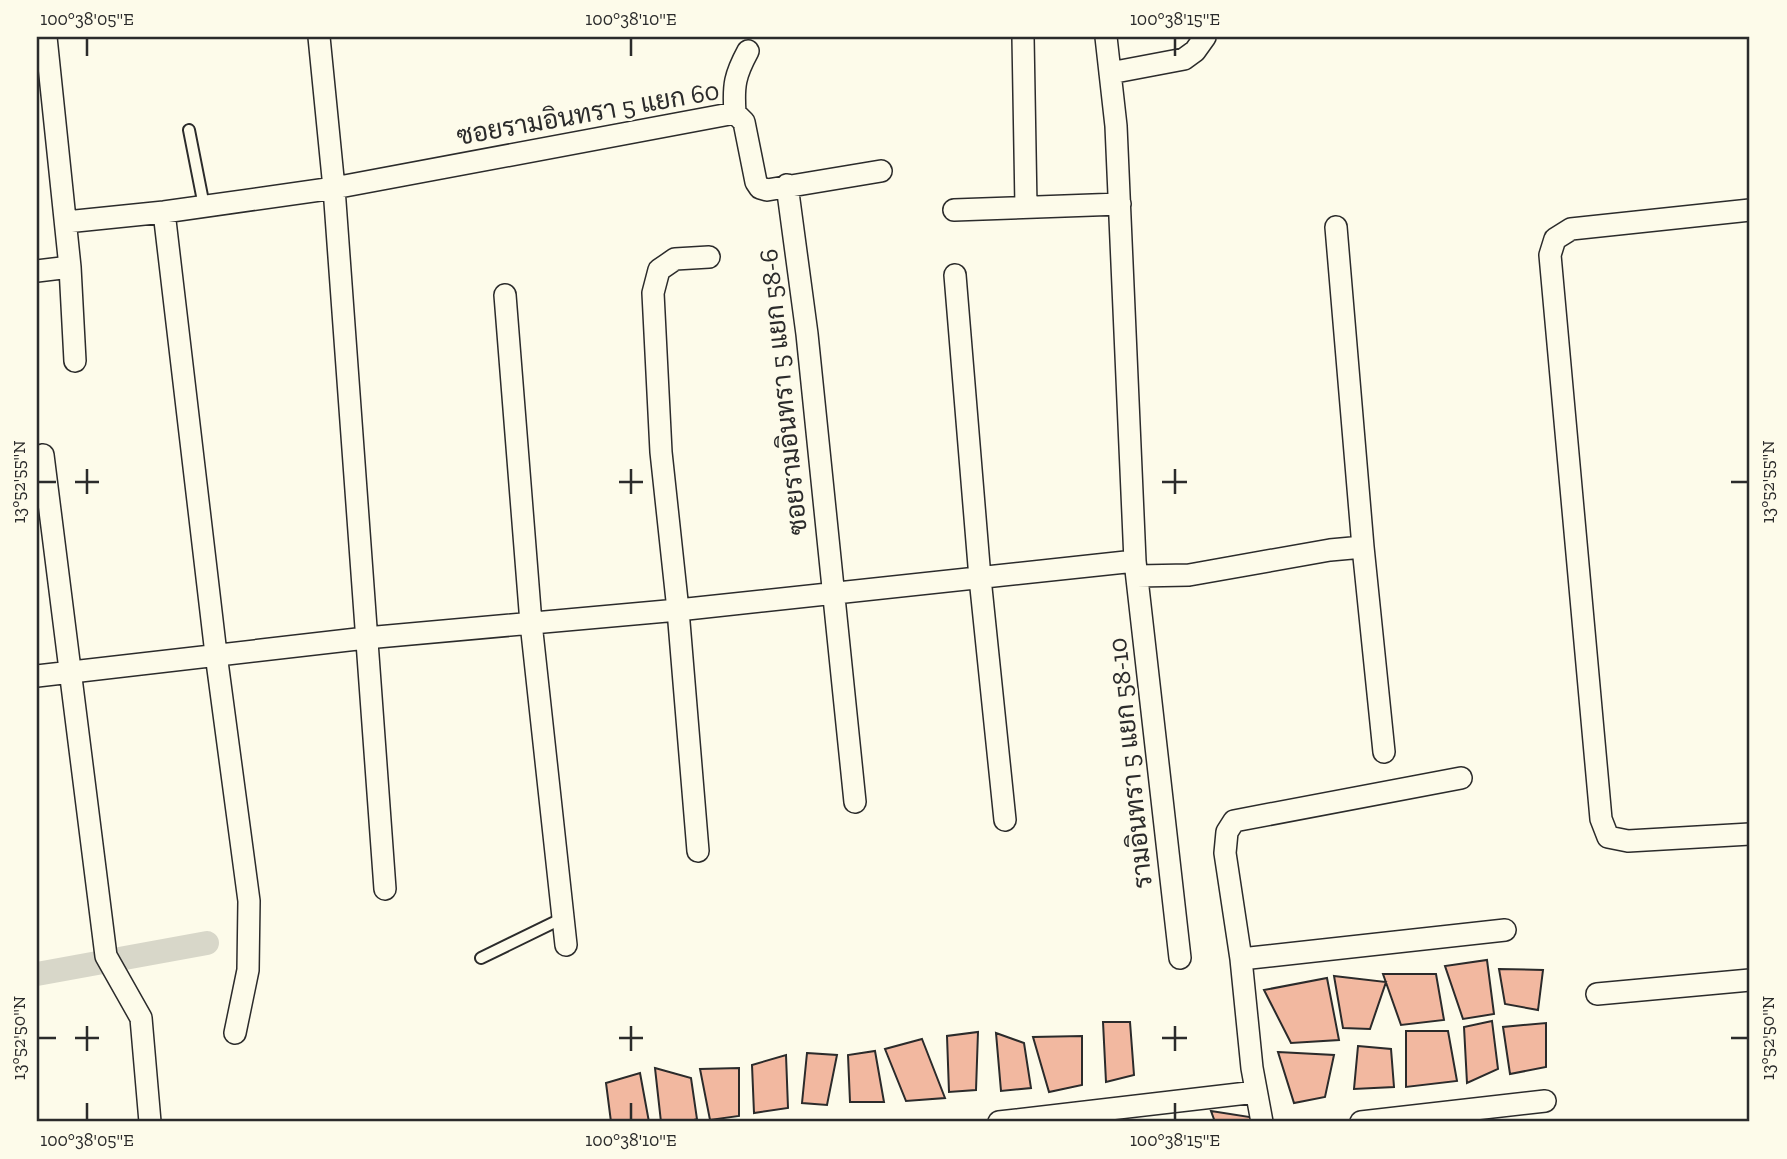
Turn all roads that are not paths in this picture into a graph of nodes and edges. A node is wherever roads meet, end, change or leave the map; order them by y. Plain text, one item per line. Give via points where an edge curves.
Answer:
1 (47, 37) edge
2 (319, 37) edge
3 (1023, 37) edge
4 (1106, 37) edge
5 (1205, 37) edge
6 (748, 51) dead end
7 (1110, 73) junction
8 (735, 113) junction
9 (190, 130) dead end
10 (881, 171) dead end
11 (787, 185) junction
12 (334, 188) junction
13 (1120, 204) junction
14 (204, 206) junction
15 (1026, 207) junction
16 (954, 210) dead end
17 (1750, 210) edge
18 (164, 212) junction
19 (66, 222) junction
20 (1336, 227) dead end
21 (709, 257) dead end
22 (70, 267) junction
23 (37, 271) edge
24 (954, 275) dead end
25 (505, 295) dead end
26 (75, 361) dead end
27 (43, 455) dead end
28 (1363, 547) junction
29 (1136, 568) junction
30 (980, 578) junction
31 (832, 593) junction
32 (678, 610) junction
33 (531, 623) junction
34 (366, 638) junction
35 (216, 654) junction
36 (71, 672) junction
37 (37, 676) edge
38 (1384, 752) dead end
39 (1461, 778) dead end
40 (855, 802) dead end
41 (1005, 820) dead end
42 (1750, 834) edge
43 (698, 850) dead end
44 (385, 889) dead end
45 (563, 918) junction
46 (1505, 930) dead end
47 (566, 945) dead end
48 (481, 958) dead end
49 (1180, 958) dead end
50 (1241, 959) junction
51 (1750, 980) edge
52 (1597, 995) dead end
53 (235, 1033) dead end
54 (1256, 1092) junction
55 (1545, 1101) dead end
56 (150, 1122) edge
57 (999, 1122) edge
58 (1262, 1122) edge
59 (1361, 1122) edge

1 - 19 street
2 - 12 street
3 - 15 street
4 - 7 street, รามอินทรา 5 แยก 58-10
5 - 7 street via 1184,59
6 - 8 street via 733,86
7 - 13 street, รามอินทรา 5 แยก 58-10
8 - 11 street, ซอยรามอินทรา 5 แยก 60 via 744,122 760,188
8 - 12 street, ซอยรามอินทรา 5 แยก 60
9 - 14 lane
10 - 11 street, ซอยรามอินทรา 5 แยก 60
11 - 31 street, ซอยรามอินทรา 5 แยก 58-6 via 807,334
12 - 14 street, ซอยรามอินทรา 5 แยก 60
12 - 34 street
13 - 15 street
13 - 29 street, รามอินทรา 5 แยก 58-10
14 - 18 street, ซอยรามอินทรา 5 แยก 60
15 - 16 street
17 - 42 street via 1571,229 1555,239 1550,256 1601,819 1608,837 1628,841
18 - 19 street, ซอยรามอินทรา 5 แยก 60
18 - 35 street
19 - 22 street
20 - 28 street
21 - 32 street via 675,259 659,270 653,293 661,452
22 - 23 street
22 - 26 street
24 - 30 street
25 - 33 street
27 - 36 street
28 - 29 street via 1189,575
28 - 38 street
29 - 30 street
29 - 49 street, รามอินทรา 5 แยก 58-10
30 - 31 street
30 - 41 street
31 - 32 street
31 - 40 street, ซอยรามอินทรา 5 แยก 58-6
32 - 33 street
32 - 43 street
33 - 34 street
33 - 45 street
34 - 35 street
34 - 44 street
35 - 36 street
35 - 53 street via 249,901 248,970
36 - 37 street
36 - 56 street via 106,956 141,1018
39 - 50 street via 1234,821 1227,832 1225,853
45 - 47 street
45 - 48 lane
46 - 50 street
50 - 54 street
51 - 52 street
54 - 57 street
54 - 58 street
55 - 59 street

